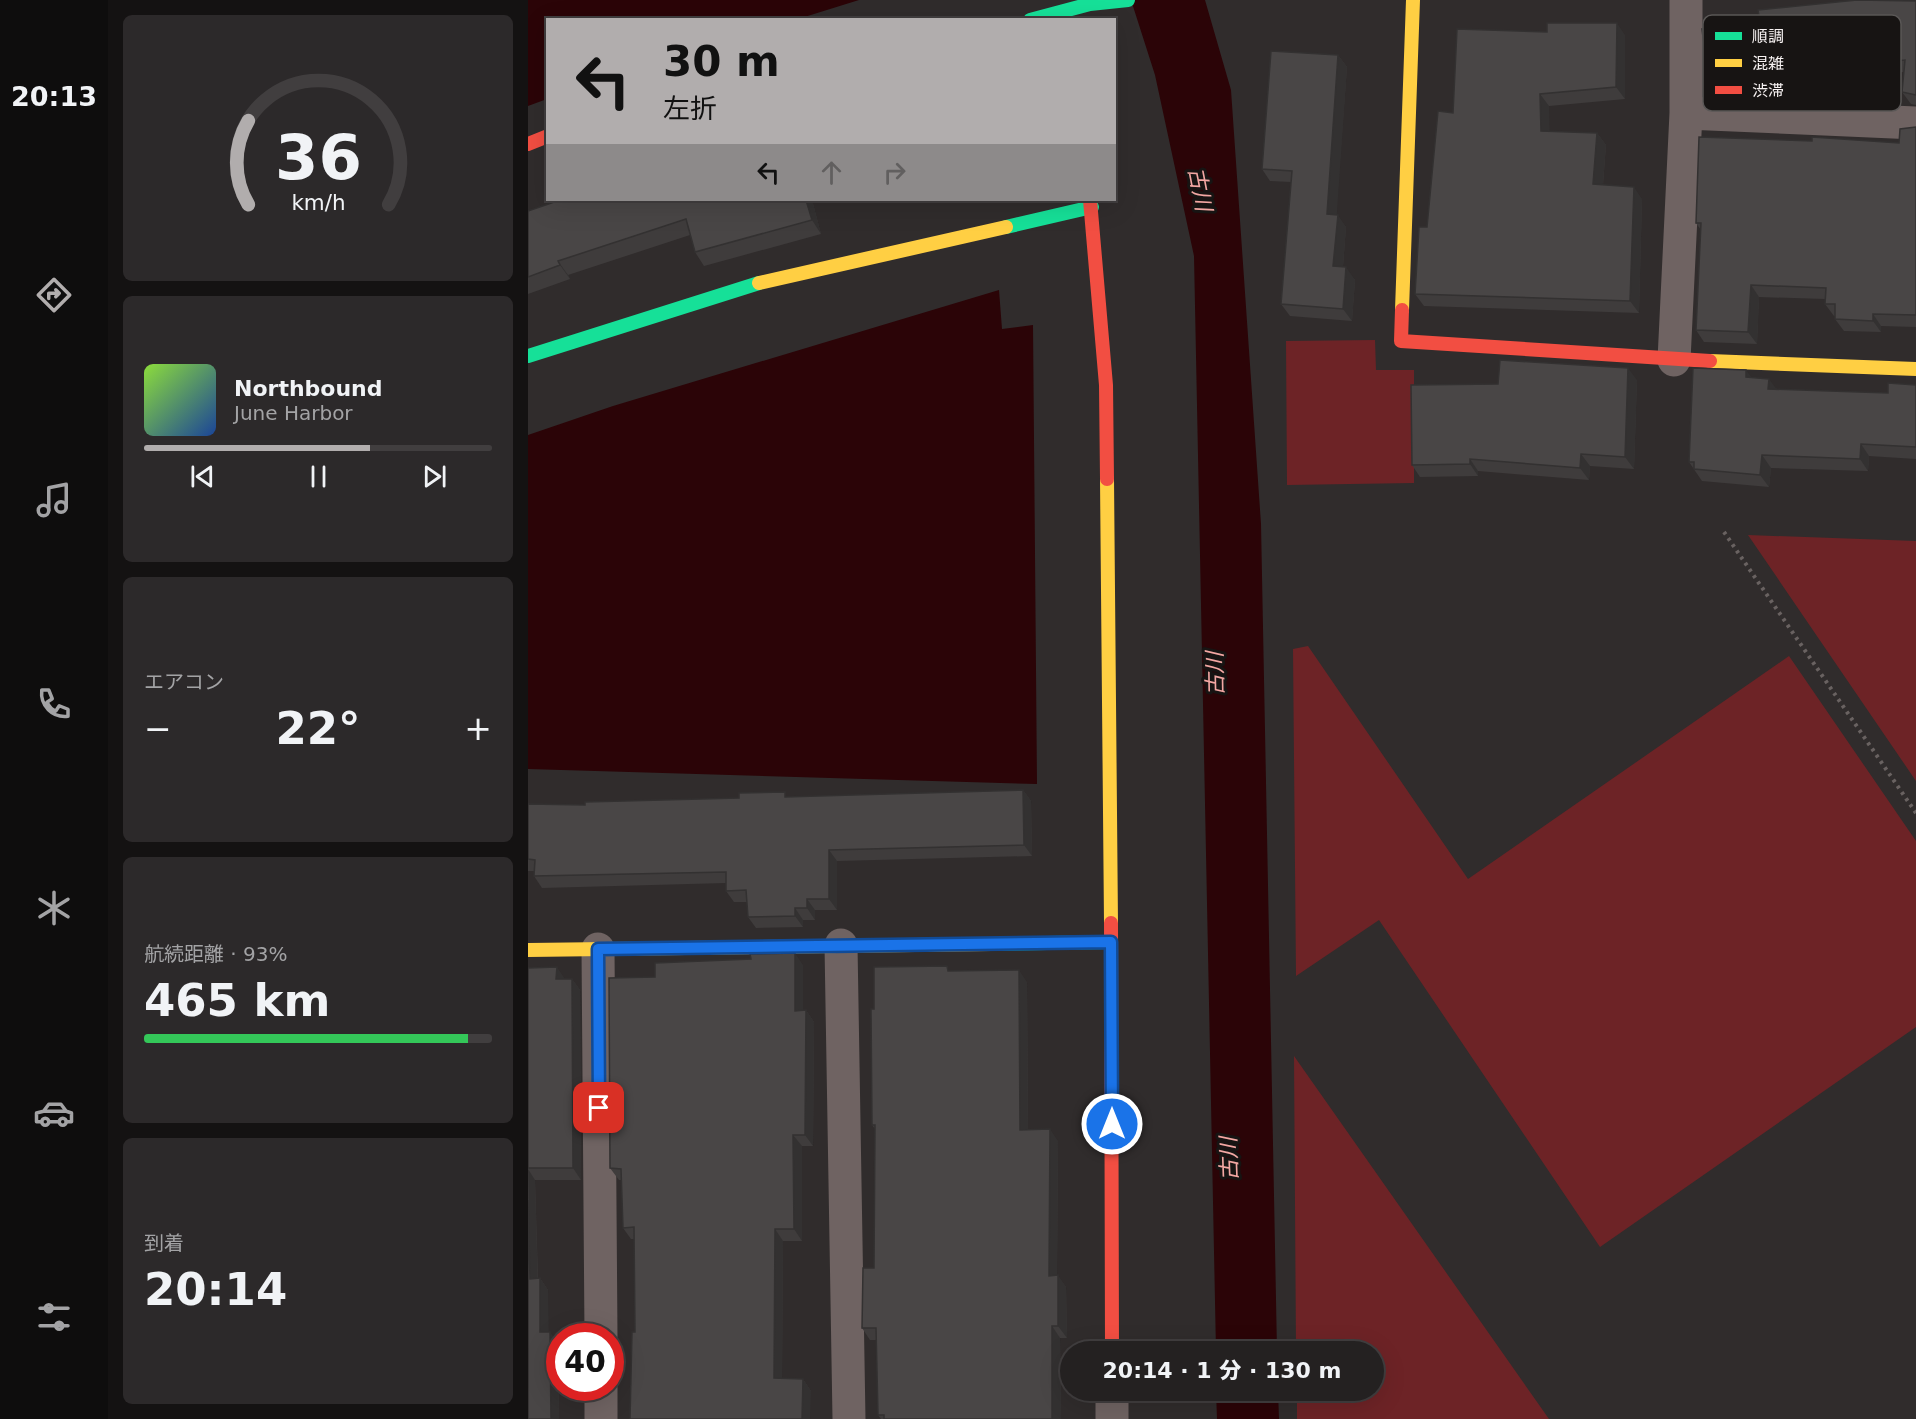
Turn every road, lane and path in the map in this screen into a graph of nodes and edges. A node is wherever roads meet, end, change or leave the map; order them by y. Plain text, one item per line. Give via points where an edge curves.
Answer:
1 (1128, 0) edge
2 (1413, 0) edge
3 (1686, 0) edge
4 (1035, 14) edge
5 (1686, 113) junction
6 (1916, 123) edge
7 (546, 137) edge
8 (528, 144) edge
9 (1091, 203) edge
10 (528, 356) edge
11 (1674, 360) junction
12 (1916, 369) edge
13 (1724, 532) dead end
14 (1916, 813) edge
15 (1111, 942) junction
16 (841, 945) junction
17 (598, 949) junction
18 (528, 950) edge
19 (601, 1323) edge
20 (1112, 1341) edge
21 (601, 1401) edge
22 (1112, 1401) edge
23 (601, 1419) edge
24 (849, 1419) edge
25 (1112, 1419) edge

1 - 4 street
2 - 11 street via 1401,341
3 - 5 street
5 - 6 street
5 - 11 street
7 - 8 street
9 - 10 street via 748,286
9 - 15 street via 1106,385
11 - 12 street
13 - 14 path
15 - 16 street
15 - 20 street
16 - 17 street
16 - 24 street
17 - 18 street
17 - 19 street
21 - 23 street
22 - 25 street

